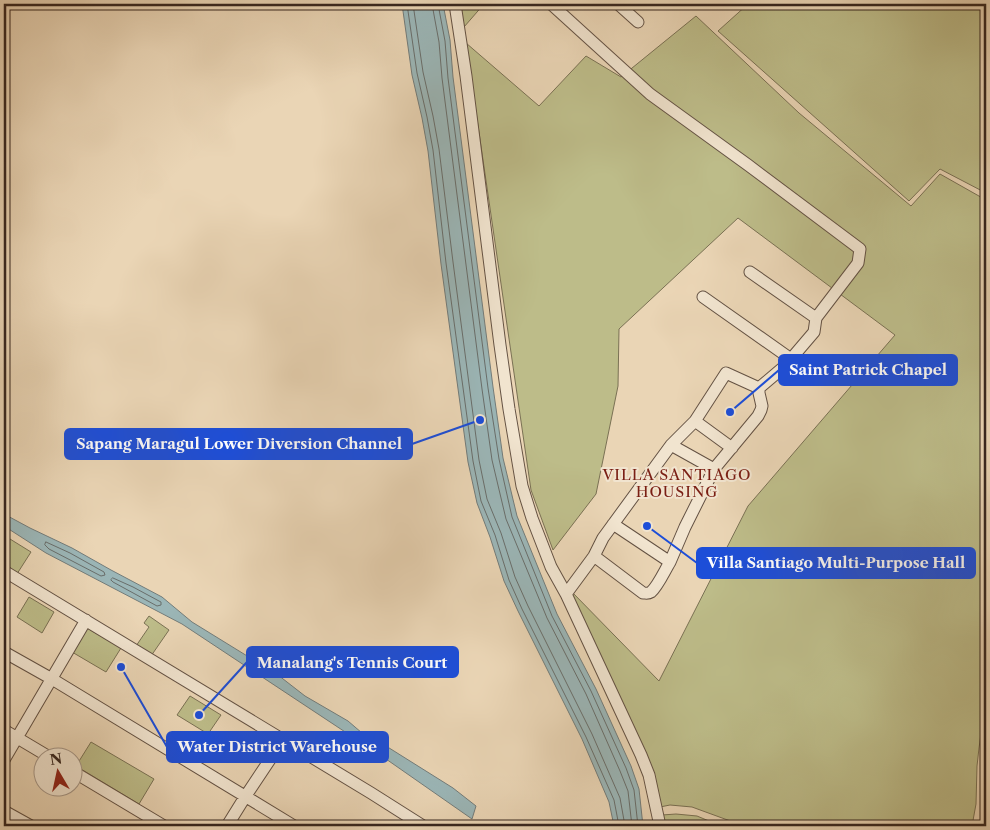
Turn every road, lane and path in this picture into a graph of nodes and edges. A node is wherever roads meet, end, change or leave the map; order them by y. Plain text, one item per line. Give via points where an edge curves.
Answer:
1 (455, 4) edge
2 (551, 4) edge
3 (618, 4) edge
4 (638, 22) dead end
5 (750, 272) dead end
6 (703, 298) dead end
7 (816, 318) junction
8 (791, 359) junction
9 (759, 388) junction
10 (695, 421) junction
11 (671, 445) junction
12 (732, 448) junction
13 (714, 469) junction
14 (613, 524) junction
15 (594, 556) junction
16 (670, 562) junction
17 (4, 571) edge
18 (566, 594) junction
19 (86, 620) junction
20 (4, 652) edge
21 (52, 679) junction
22 (4, 730) edge
23 (17, 737) junction
24 (283, 740) junction
25 (34, 748) edge
26 (4, 760) edge
27 (82, 777) edge
28 (246, 797) junction
29 (4, 810) edge
30 (31, 826) edge
31 (164, 826) edge
32 (227, 826) edge
33 (294, 826) edge
34 (423, 826) edge
35 (660, 826) edge

1 - 18 street via 522,486 551,567
2 - 7 street via 650,94 860,249 858,263
3 - 4 street
5 - 7 street
6 - 8 street
7 - 8 street via 814,332
8 - 9 street
9 - 10 street via 726,373
9 - 12 street via 761,410
10 - 11 street
10 - 12 street
11 - 13 street
11 - 14 street
12 - 13 street
13 - 16 street
14 - 15 street
14 - 16 street
15 - 16 street via 648,594
15 - 18 street
17 - 19 street
18 - 35 street via 641,755 649,775
19 - 21 street
19 - 24 street
20 - 21 street
21 - 23 street
21 - 28 street
22 - 23 street
23 - 25 street
23 - 26 street
24 - 28 street
24 - 34 street
27 - 31 street
28 - 32 street
28 - 33 street
29 - 30 street

